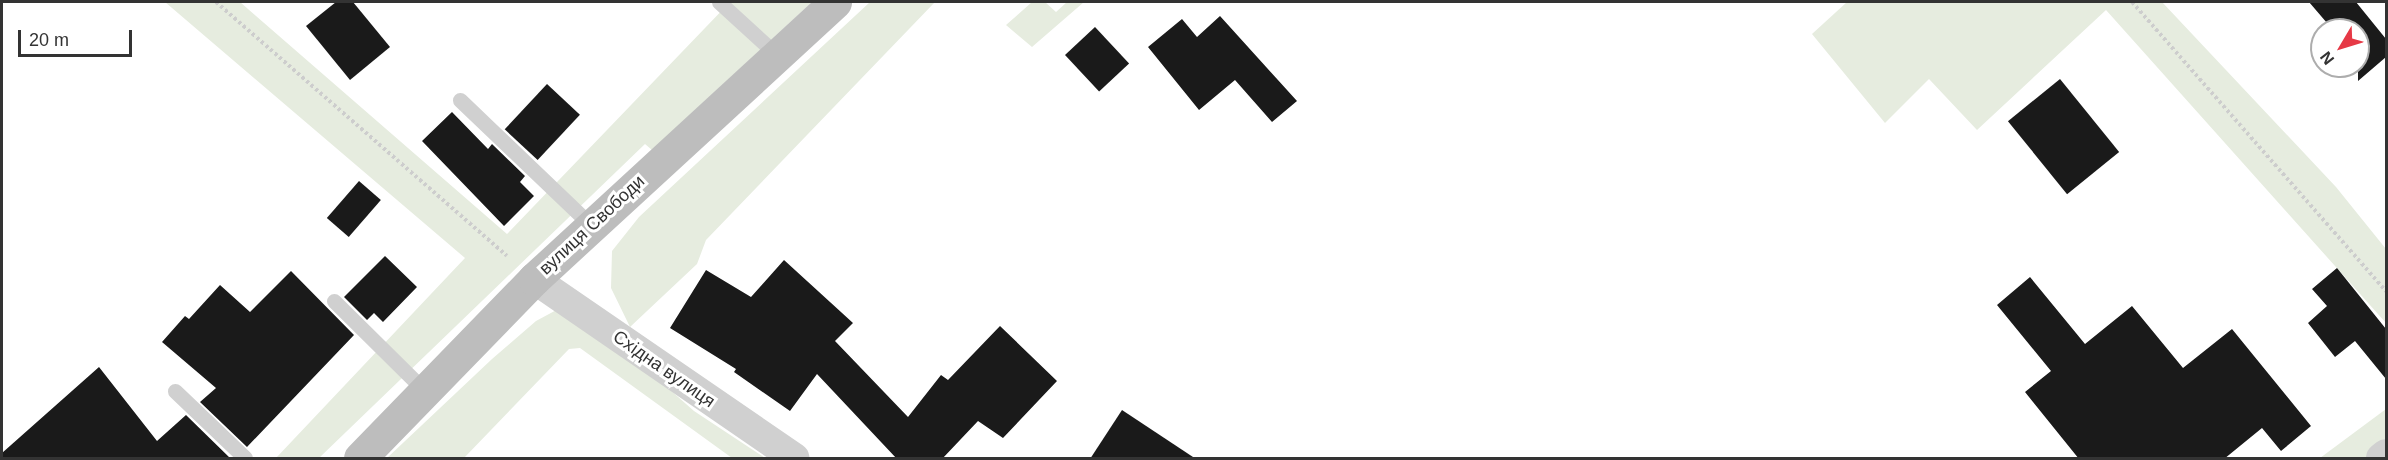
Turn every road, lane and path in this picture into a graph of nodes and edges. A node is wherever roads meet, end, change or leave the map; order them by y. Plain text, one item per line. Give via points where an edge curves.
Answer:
1 (216, 2) edge
2 (719, 2) edge
3 (835, 2) edge
4 (2132, 2) edge
5 (777, 55) junction
6 (460, 100) dead end
7 (591, 225) junction
8 (534, 279) junction
9 (2386, 291) edge
10 (334, 302) dead end
11 (175, 391) dead end
12 (425, 391) junction
13 (2386, 454) edge
14 (245, 459) edge
15 (360, 459) edge
16 (794, 459) edge
17 (2381, 459) edge

1 - 8 path
2 - 5 lane
3 - 5 street, вулиця Свободи
4 - 9 path
5 - 7 street, вулиця Свободи
6 - 7 lane
7 - 8 street, вулиця Свободи
8 - 12 street, вулиця Свободи
8 - 16 street, Східна вулиця
10 - 12 lane
11 - 14 lane
12 - 15 street, вулиця Свободи
13 - 17 street

